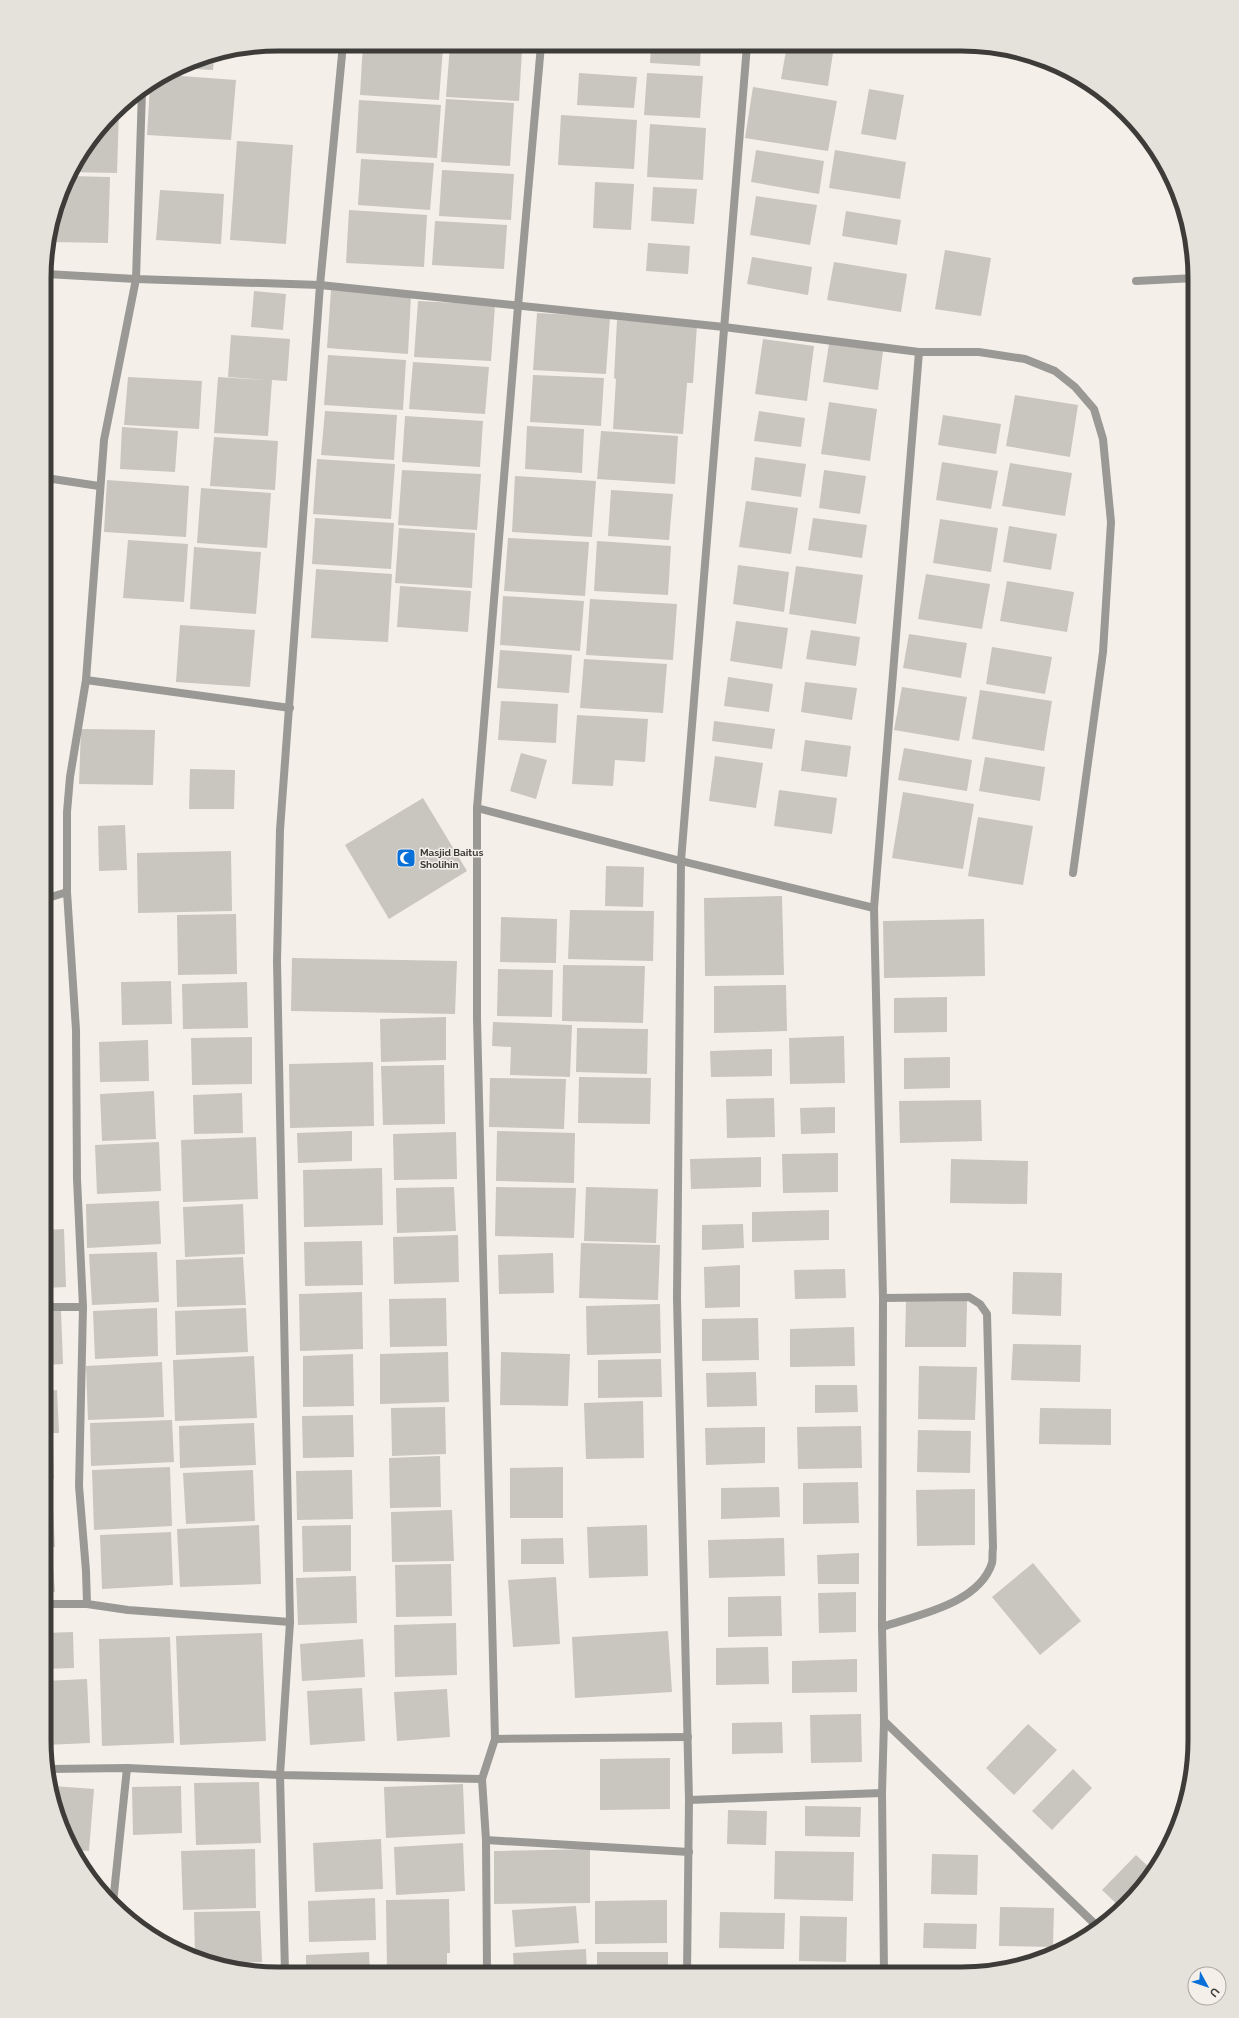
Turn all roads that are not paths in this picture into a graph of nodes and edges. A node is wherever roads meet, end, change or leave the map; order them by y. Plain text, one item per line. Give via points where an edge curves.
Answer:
1 (342, 51) edge
2 (540, 51) edge
3 (747, 51) edge
4 (142, 97) edge
5 (51, 274) edge
6 (1188, 278) edge
7 (136, 279) junction
8 (1136, 281) dead end
9 (320, 285) junction
10 (518, 306) junction
11 (724, 327) junction
12 (919, 352) junction
13 (51, 479) edge
14 (100, 486) junction
15 (86, 680) junction
16 (290, 708) junction
17 (477, 808) junction
18 (681, 861) junction
19 (1074, 873) dead end
20 (68, 892) junction
21 (51, 897) edge
22 (874, 908) junction
23 (883, 1298) junction
24 (51, 1307) edge
25 (83, 1307) junction
26 (51, 1604) edge
27 (87, 1604) junction
28 (290, 1622) junction
29 (882, 1627) junction
30 (884, 1721) junction
31 (688, 1737) junction
32 (495, 1739) junction
33 (127, 1768) junction
34 (53, 1769) edge
35 (280, 1775) junction
36 (482, 1779) junction
37 (882, 1793) junction
38 (689, 1800) junction
39 (486, 1840) junction
40 (688, 1852) junction
41 (114, 1896) edge
42 (1094, 1924) edge
43 (285, 1967) edge
44 (486, 1967) edge
45 (687, 1967) edge
46 (884, 1967) edge

1 - 9 street
2 - 10 street
3 - 11 street
4 - 7 street
5 - 7 street
6 - 8 street
7 - 9 street
7 - 14 street via 104,440
9 - 10 street
9 - 16 street
10 - 11 street
10 - 17 street
11 - 12 street
11 - 18 street
12 - 19 street via 986,353 1025,359 1055,371 1075,387 1094,409 1100,432 1111,522 1103,652
12 - 22 street
13 - 14 street
14 - 15 street
15 - 16 street
15 - 20 street via 70,777 67,812
16 - 28 street via 280,830 277,961
17 - 18 street
17 - 32 street via 477,1019
18 - 22 street
18 - 31 street via 677,1299
20 - 21 street
20 - 25 street via 76,1030 77,1179
22 - 23 street
23 - 29 street
23 - 29 street via 969,1297 980,1304 986,1314 993,1548 992,1563 976,1588 953,1603
24 - 25 street
25 - 27 street via 79,1486
26 - 27 street
27 - 28 street via 128,1610
28 - 35 street
29 - 30 street
30 - 37 street
30 - 42 street
31 - 32 street
31 - 38 street
32 - 36 street
33 - 34 street
33 - 35 street
33 - 41 street
35 - 36 street
35 - 43 street
36 - 39 street
37 - 38 street
37 - 46 street
38 - 40 street
39 - 40 street
39 - 44 street
40 - 45 street

